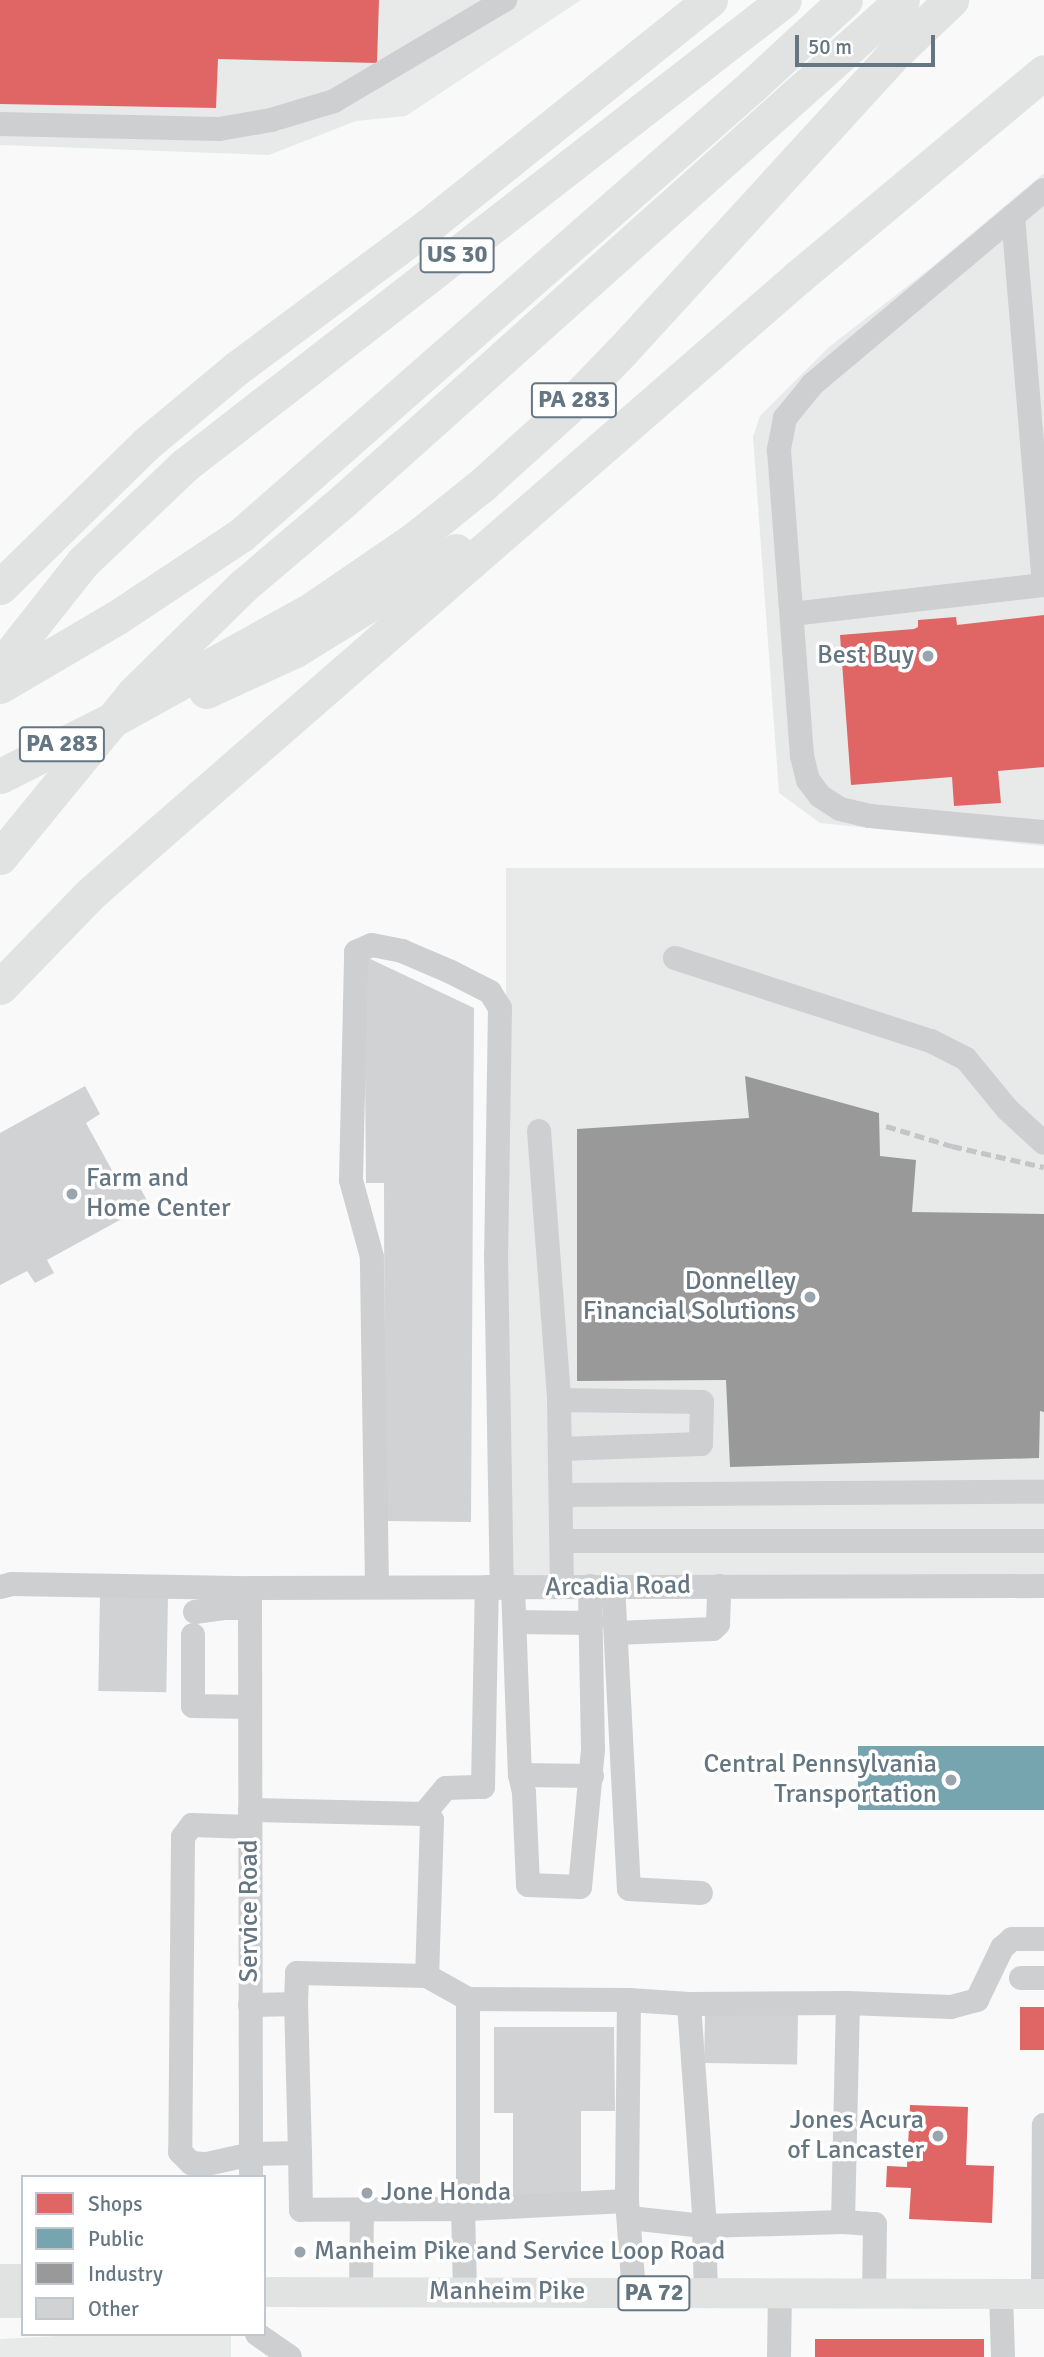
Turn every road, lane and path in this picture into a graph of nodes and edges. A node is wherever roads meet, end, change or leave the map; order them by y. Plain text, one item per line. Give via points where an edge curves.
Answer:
1 (505, 0) edge
2 (710, 0) edge
3 (784, 0) edge
4 (845, 0) edge
5 (902, 0) edge
6 (951, 0) edge
7 (1044, 72) edge
8 (0, 124) edge
9 (1044, 190) edge
10 (1013, 216) junction
11 (578, 469) junction
12 (1044, 583) edge
13 (0, 587) edge
14 (792, 614) junction
15 (0, 667) edge
16 (0, 686) edge
17 (125, 713) junction
18 (0, 775) edge
19 (1044, 832) edge
20 (0, 857) edge
21 (675, 958) dead end
22 (0, 988) edge
23 (539, 1131) dead end
24 (1044, 1143) edge
25 (559, 1399) junction
26 (560, 1449) junction
27 (1044, 1492) edge
28 (561, 1495) junction
29 (562, 1541) junction
30 (1044, 1541) edge
31 (601, 1585) junction
32 (719, 1586) junction
33 (1044, 1586) edge
34 (0, 1587) edge
35 (377, 1587) junction
36 (500, 1587) junction
37 (562, 1587) junction
38 (250, 1598) junction
39 (515, 1622) junction
40 (592, 1623) junction
41 (616, 1633) junction
42 (250, 1707) junction
43 (520, 1775) junction
44 (592, 1776) junction
45 (424, 1814) junction
46 (250, 1819) junction
47 (701, 1893) dead end
48 (1044, 1939) edge
49 (427, 1976) junction
50 (468, 1999) junction
51 (629, 2000) junction
52 (848, 2003) junction
53 (296, 2004) junction
54 (689, 2004) junction
55 (250, 2005) junction
56 (1044, 2125) edge
57 (300, 2153) junction
58 (252, 2165) edge
59 (465, 2209) junction
60 (362, 2210) junction
61 (629, 2210) junction
62 (843, 2222) junction
63 (705, 2226) junction
64 (0, 2278) edge
65 (21, 2279) edge
66 (361, 2291) junction
67 (266, 2292) edge
68 (466, 2292) junction
69 (634, 2293) junction
70 (706, 2293) junction
71 (874, 2293) junction
72 (780, 2294) junction
73 (1001, 2294) junction
74 (1043, 2294) edge
75 (0, 2303) edge
76 (21, 2304) edge
77 (260, 2336) edge
78 (290, 2357) edge
79 (779, 2357) edge
80 (1003, 2357) edge

1 - 8 street via 334,100 271,120 219,129
2 - 13 highway via 440,216 237,368 146,444
3 - 15 highway, US 30 via 185,465 83,562
4 - 16 highway via 241,535 126,612
5 - 20 highway via 243,586 134,693
6 - 17 highway, PA 283 via 891,57 622,351 490,478 416,538 311,610
7 - 11 highway
9 - 10 street
10 - 12 street
10 - 14 street via 812,385 785,418 779,450
11 - 17 highway via 423,573 295,650 213,689
11 - 22 highway via 89,895
12 - 14 street
14 - 19 street via 802,756 808,780 820,796 840,808 870,816
17 - 18 highway, PA 283
21 - 24 street via 931,1041 966,1059 1007,1109
23 - 25 street
25 - 26 street
25 - 26 street via 702,1402 701,1444
26 - 28 street
27 - 28 street
28 - 29 street
29 - 30 street
29 - 37 street
31 - 32 street, Arcadia Road
31 - 37 street, Arcadia Road
31 - 40 street
31 - 41 street
32 - 33 street, Arcadia Road
32 - 41 street via 718,1624 713,1629
34 - 38 street via 12,1584
35 - 36 street, Arcadia Road
35 - 36 street via 372,1258 351,1180 356,952 372,945 402,951 451,972 490,992 500,1008 496,1254
35 - 38 street, Arcadia Road
36 - 37 street, Arcadia Road
36 - 39 street
36 - 45 street via 483,1787 446,1788
38 - 42 street, Service Road
38 - 42 street via 194,1623 193,1706
39 - 40 street
39 - 43 street
40 - 44 street
41 - 47 street via 629,1889
42 - 46 street, Service Road
43 - 44 street
43 - 44 street via 528,1885 580,1887
45 - 46 street
45 - 49 street via 432,1820
46 - 55 street, Service Road
46 - 58 street via 192,1825 183,1837 180,2152 191,2163
48 - 52 street via 1012,1939 1002,1948 977,2000 951,2007
49 - 50 street
49 - 53 street via 297,1973
50 - 51 street
50 - 59 street
51 - 54 street
51 - 61 street
52 - 54 street
52 - 62 street
53 - 55 street
53 - 57 street
54 - 63 street
55 - 58 street, Service Road
56 - 74 street
57 - 58 street
57 - 60 street via 301,2210
59 - 60 street
59 - 61 street
59 - 68 street
60 - 66 street
61 - 63 street
61 - 69 street
62 - 63 street
62 - 71 street via 875,2224
63 - 70 street
64 - 65 main road
66 - 67 main road, Manheim Pike / PA 72
66 - 68 main road, Manheim Pike / PA 72
68 - 69 main road, Manheim Pike / PA 72
69 - 70 main road, Manheim Pike / PA 72
70 - 72 main road, Manheim Pike / PA 72
71 - 72 main road, Manheim Pike / PA 72
71 - 73 main road, Manheim Pike / PA 72
72 - 79 street
73 - 74 main road, Manheim Pike / PA 72
73 - 80 street
75 - 76 main road
77 - 78 street

